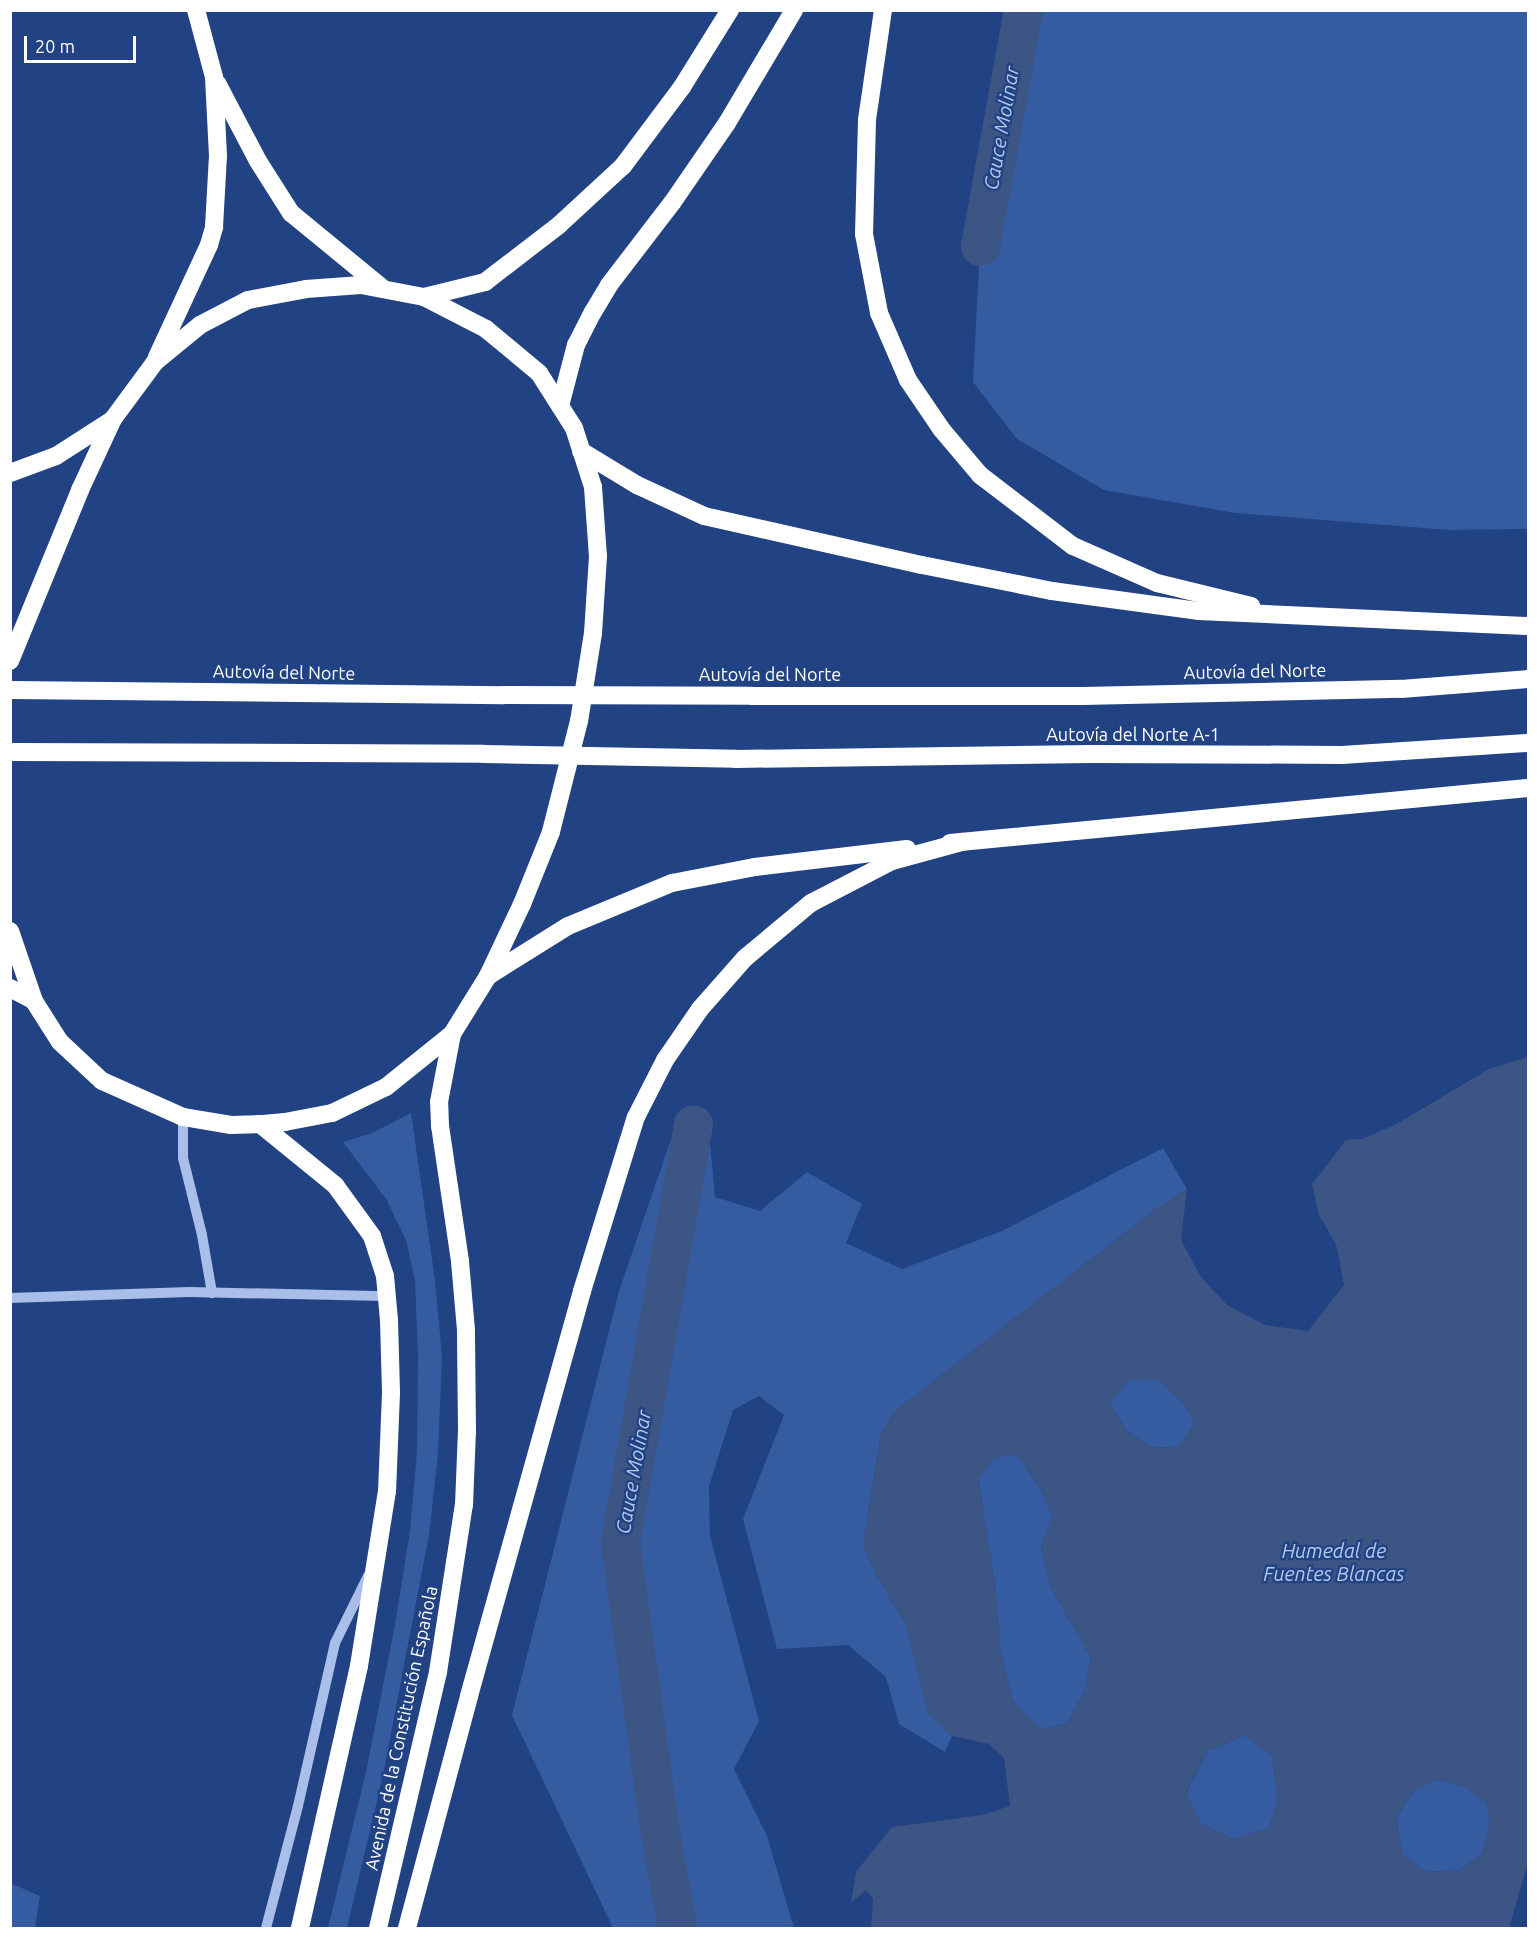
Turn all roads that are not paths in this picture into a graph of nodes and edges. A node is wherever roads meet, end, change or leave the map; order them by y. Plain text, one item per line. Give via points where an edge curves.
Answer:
1 (196, 10) edge
2 (730, 10) edge
3 (794, 10) edge
4 (883, 10) edge
5 (214, 77) junction
6 (385, 290) junction
7 (424, 297) junction
8 (155, 362) junction
9 (560, 406) junction
10 (113, 419) junction
11 (581, 452) junction
12 (10, 473) edge
13 (1281, 615) junction
14 (1528, 626) edge
15 (10, 660) edge
16 (1528, 679) edge
17 (10, 690) edge
18 (1528, 743) edge
19 (10, 752) edge
20 (1528, 788) edge
21 (962, 842) junction
22 (10, 931) edge
23 (488, 976) junction
24 (10, 988) edge
25 (34, 1001) junction
26 (452, 1034) junction
27 (183, 1117) junction
28 (260, 1124) junction
29 (212, 1293) junction
30 (386, 1296) junction
31 (10, 1298) edge
32 (378, 1557) junction
33 (266, 1929) edge
34 (300, 1929) edge
35 (378, 1929) edge
36 (407, 1929) edge

1 - 5 highway
2 - 7 highway via 682,87 623,166 559,225 485,282
3 - 9 highway via 728,123 593,312 576,345
4 - 13 highway via 867,120 864,234 879,313 908,380 980,476 1073,546 1156,583
5 - 6 highway via 258,161 291,213
5 - 8 highway via 218,156 214,227
6 - 7 highway
6 - 8 highway via 361,285 306,289 248,300 200,325
7 - 9 highway via 486,329 539,374
8 - 10 highway
9 - 11 highway via 574,428
10 - 12 highway via 56,456
10 - 15 highway
11 - 13 highway via 637,485 704,516 1052,591 1198,611
11 - 23 highway via 593,487 598,556 593,633 579,720 551,832
13 - 14 highway
16 - 17 highway, Autovía del Norte, bridge via 1401,689 1083,696
18 - 19 highway, Autovía del Norte A-1, bridge via 1342,755 736,759
20 - 21 highway
21 - 23 highway via 755,867 672,883 568,926
21 - 36 highway via 892,861 811,903 745,958 700,1009 665,1060 636,1117 582,1291
22 - 25 highway
23 - 26 highway
24 - 25 highway
25 - 27 highway via 60,1042 102,1081
26 - 28 highway via 386,1087 332,1113
26 - 35 highway, Avenida de la Constitución Española via 440,1110 466,1330 464,1504 438,1672
27 - 28 highway via 231,1125
27 - 29 street via 183,1158
28 - 30 highway via 335,1185 354,1209 372,1236
29 - 30 street
29 - 31 street
30 - 32 highway via 392,1393 387,1491
32 - 33 street via 335,1643
32 - 34 highway via 359,1666

